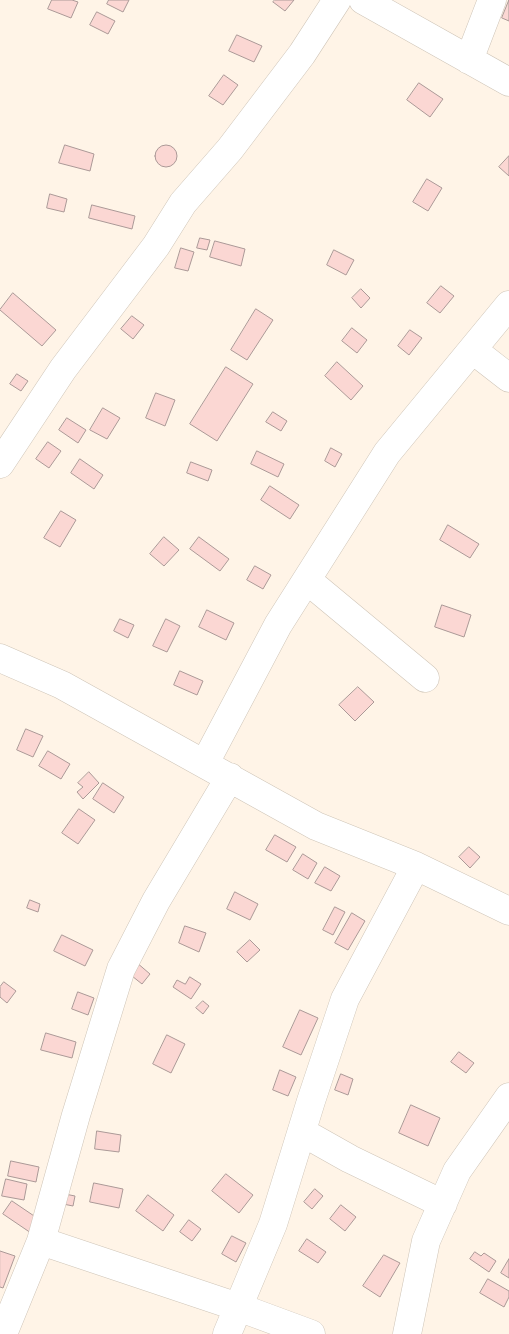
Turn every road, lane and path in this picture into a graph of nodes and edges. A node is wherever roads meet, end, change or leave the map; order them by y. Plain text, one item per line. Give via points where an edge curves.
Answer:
1 (337, 0) edge
2 (363, 0) edge
3 (492, 0) edge
4 (469, 60) junction
5 (509, 82) edge
6 (509, 305) edge
7 (473, 350) junction
8 (509, 378) edge
9 (0, 464) edge
10 (307, 580) junction
11 (0, 658) edge
12 (426, 678) dead end
13 (205, 763) junction
14 (230, 778) junction
15 (416, 866) junction
16 (509, 911) edge
17 (509, 1097) edge
18 (302, 1132) junction
19 (443, 1204) junction
20 (41, 1241) junction
21 (238, 1308) junction
22 (3, 1334) edge
23 (227, 1334) edge
24 (311, 1334) edge
25 (407, 1334) edge

1 - 9 street via 302,54 230,149 183,203 156,246 63,369
2 - 4 street
3 - 4 street
4 - 5 street
6 - 7 street
7 - 8 street
7 - 10 street via 387,453
10 - 12 street
10 - 13 street via 278,625
11 - 13 street via 62,684
13 - 14 street
14 - 15 street via 316,826
14 - 20 street via 156,901 121,969
15 - 16 street
15 - 18 street via 345,999
17 - 19 street via 457,1171
18 - 19 street
18 - 21 street via 273,1224
19 - 25 street via 426,1241
20 - 21 street
20 - 22 street
21 - 23 street
21 - 24 street

